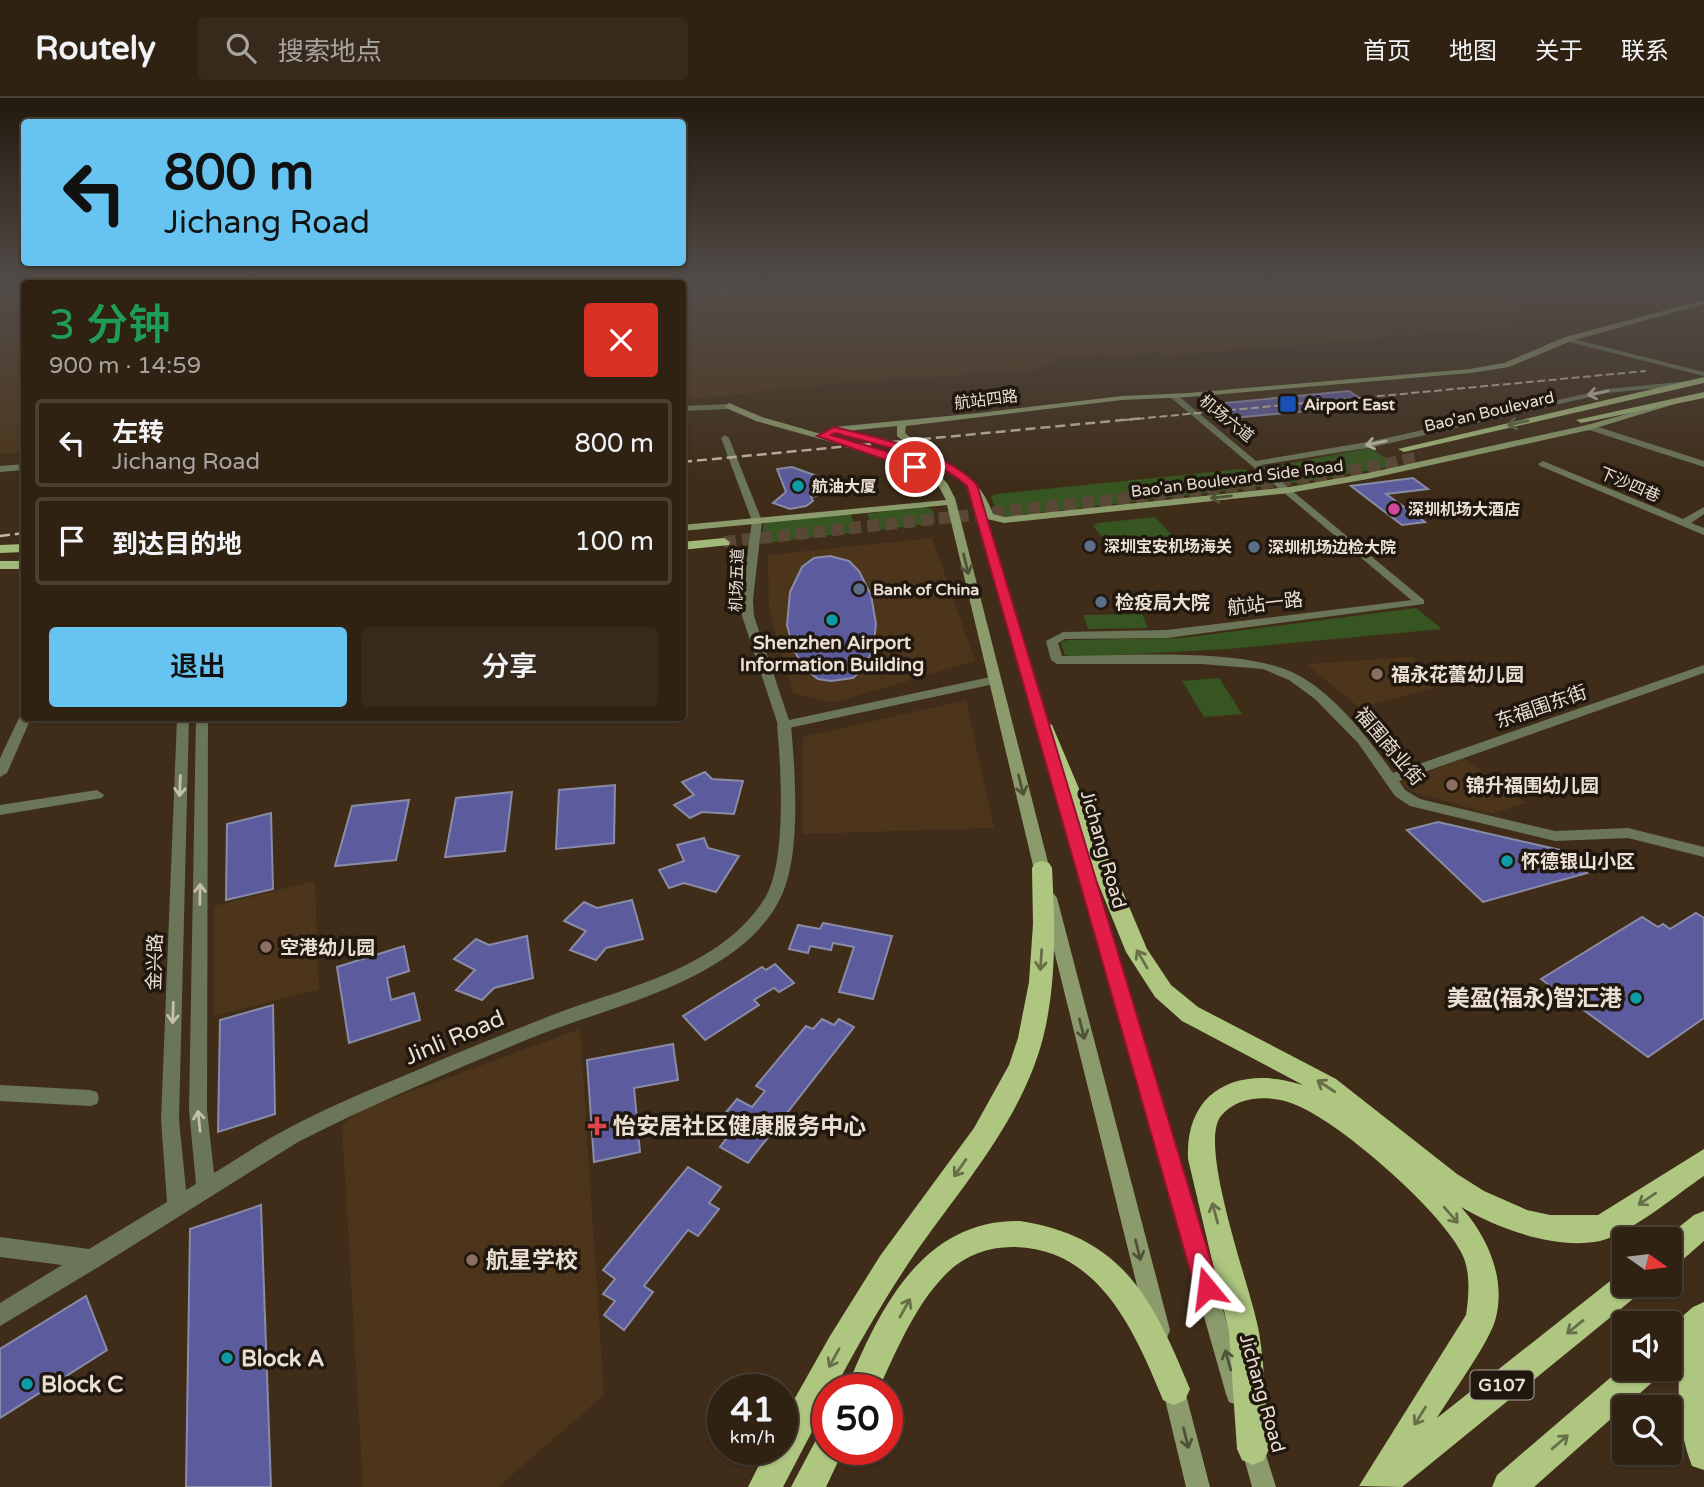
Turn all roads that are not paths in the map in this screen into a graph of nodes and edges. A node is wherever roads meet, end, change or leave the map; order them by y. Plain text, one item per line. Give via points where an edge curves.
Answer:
1 (1542, 351) edge
2 (1614, 351) edge
3 (1704, 374) edge
4 (1704, 380) edge
5 (1690, 383) junction
6 (1704, 395) edge
7 (1173, 396) junction
8 (718, 399) joint
9 (1685, 400) junction
10 (686, 402) edge
11 (729, 407) joint
12 (686, 409) edge
13 (902, 424) junction
14 (1589, 427) junction
15 (828, 433) junction
16 (724, 438) dead end
17 (1404, 449) tunnel mouth
18 (926, 457) junction
19 (1421, 457) tunnel mouth
20 (21, 460) edge
21 (0, 462) edge
22 (1257, 463) junction
23 (1543, 464) dead end
24 (1704, 464) edge
25 (21, 467) edge
26 (0, 469) edge
27 (972, 485) junction
28 (1289, 490) junction
29 (951, 502) junction
30 (1704, 510) edge
31 (757, 520) junction
32 (1684, 523) junction
33 (686, 528) edge
34 (1704, 532) edge
35 (686, 536) edge
36 (686, 545) edge
37 (21, 548) edge
38 (0, 549) edge
39 (0, 565) edge
40 (21, 565) edge
41 (1420, 602) joint
42 (1057, 660) joint
43 (1704, 669) edge
44 (995, 680) junction
45 (24, 721) edge
46 (183, 721) edge
47 (202, 721) edge
48 (784, 725) junction
49 (1043, 725) junction
50 (0, 773) edge
51 (1390, 779) junction
52 (97, 795) dead end
53 (0, 810) edge
54 (1704, 852) edge
55 (1042, 868) junction
56 (0, 1093) edge
57 (90, 1098) dead end
58 (1704, 1161) edge
59 (206, 1189) junction
60 (177, 1208) junction
61 (1704, 1224) edge
62 (1682, 1242) edge
63 (0, 1247) edge
64 (93, 1259) junction
65 (1613, 1297) edge
66 (0, 1315) edge
67 (1704, 1317) edge
68 (1704, 1329) edge
69 (1682, 1336) edge
70 (870, 1374) edge
71 (1630, 1381) edge
72 (1174, 1390) junction
73 (1254, 1449) junction
74 (1704, 1454) edge
75 (820, 1465) edge
76 (765, 1487) edge
77 (808, 1487) edge
78 (1198, 1487) edge
79 (1264, 1487) edge
80 (1375, 1487) edge
81 (1509, 1487) edge

1 - 7 main road, 航站四路 via 1520,361 1470,371
2 - 3 street
4 - 5 main road, Bao'an Boulevard
5 -> 17 main road, Bao'an Boulevard
5 -> 22 street, Bao'an Boulevard Side Road via 1607,391 1349,449
6 - 9 main road, Bao'an Boulevard
7 - 13 main road, 航站四路 via 1089,401
7 - 22 street, 机场六道
8 - 10 street
8 - 15 main road via 745,402
9 - 14 main road, Bao'an Boulevard Side Road
9 - 19 main road, Bao'an Boulevard
11 - 12 street
11 - 15 main road via 759,419
13 - 15 main road, 航站四路
13 - 18 main road via 900,434
14 - 24 street
14 - 28 main road, Bao'an Boulevard Side Road via 1435,463
15 - 18 main road
15 - 29 main road via 932,475 942,483
16 - 31 street, 机场五道
18 - 27 main road
20 - 21 street
22 - 28 street, 机场六道
23 - 32 street, 下沙四巷
25 - 26 street
28 -> 27 main road, Bao'an Boulevard Side Road via 1004,520 989,516
27 - 49 main road, Jichang Road
28 - 41 street, 机场六道
29 - 31 main road
29 -> 44 main road
30 - 32 street
31 - 33 main road
31 - 48 street, 机场五道 via 748,616
32 - 34 street, 下沙四巷
35 - 36 main road via 722,537
37 - 38 main road
39 - 40 main road
41 - 42 street, 航站一路 via 1167,634 1063,636 1052,641
42 - 51 street, 福围商业街 via 1227,660 1281,671 1319,696 1363,740
43 - 51 street, 东福围东街
44 - 48 street
44 -> 55 main road
45 - 50 street
46 -> 60 street, 金兴路 via 170,1120
59 -> 47 street via 198,1110
48 - 59 street, Jinli Road via 785,856 781,878 771,900 734,942 676,975 330,1115
58 -> 49 highway via 1599,1228 1550,1228 1525,1222 1447,1183 1327,1086 1190,1014 1163,990 1137,952
73 -> 49 main road, Jichang Road
51 - 54 street, 福围商业街 via 1406,799 1426,807 1555,836 1629,833
52 - 53 street
55 -> 72 main road
55 -> 76 highway via 1044,901 1035,1020 1011,1088 850,1331
56 - 57 street
59 - 60 street, Jinli Road
60 - 64 street, Jinli Road
61 - 62 highway
63 - 64 street
64 - 66 street, Jinli Road
65 -> 80 highway, G107
67 - 69 highway
68 - 74 highway via 1695,1368
70 -> 72 highway via 913,1293 936,1264 963,1244 1010,1233 1051,1238 1098,1263 1134,1304
81 -> 71 highway
72 -> 78 main road
73 - 79 main road, Jichang Road
73 -> 80 highway via 1244,1332 1200,1140 1201,1126 1219,1101 1233,1093 1266,1088 1302,1096 1339,1117 1437,1198 1473,1245 1479,1263 1480,1320
75 - 77 highway

